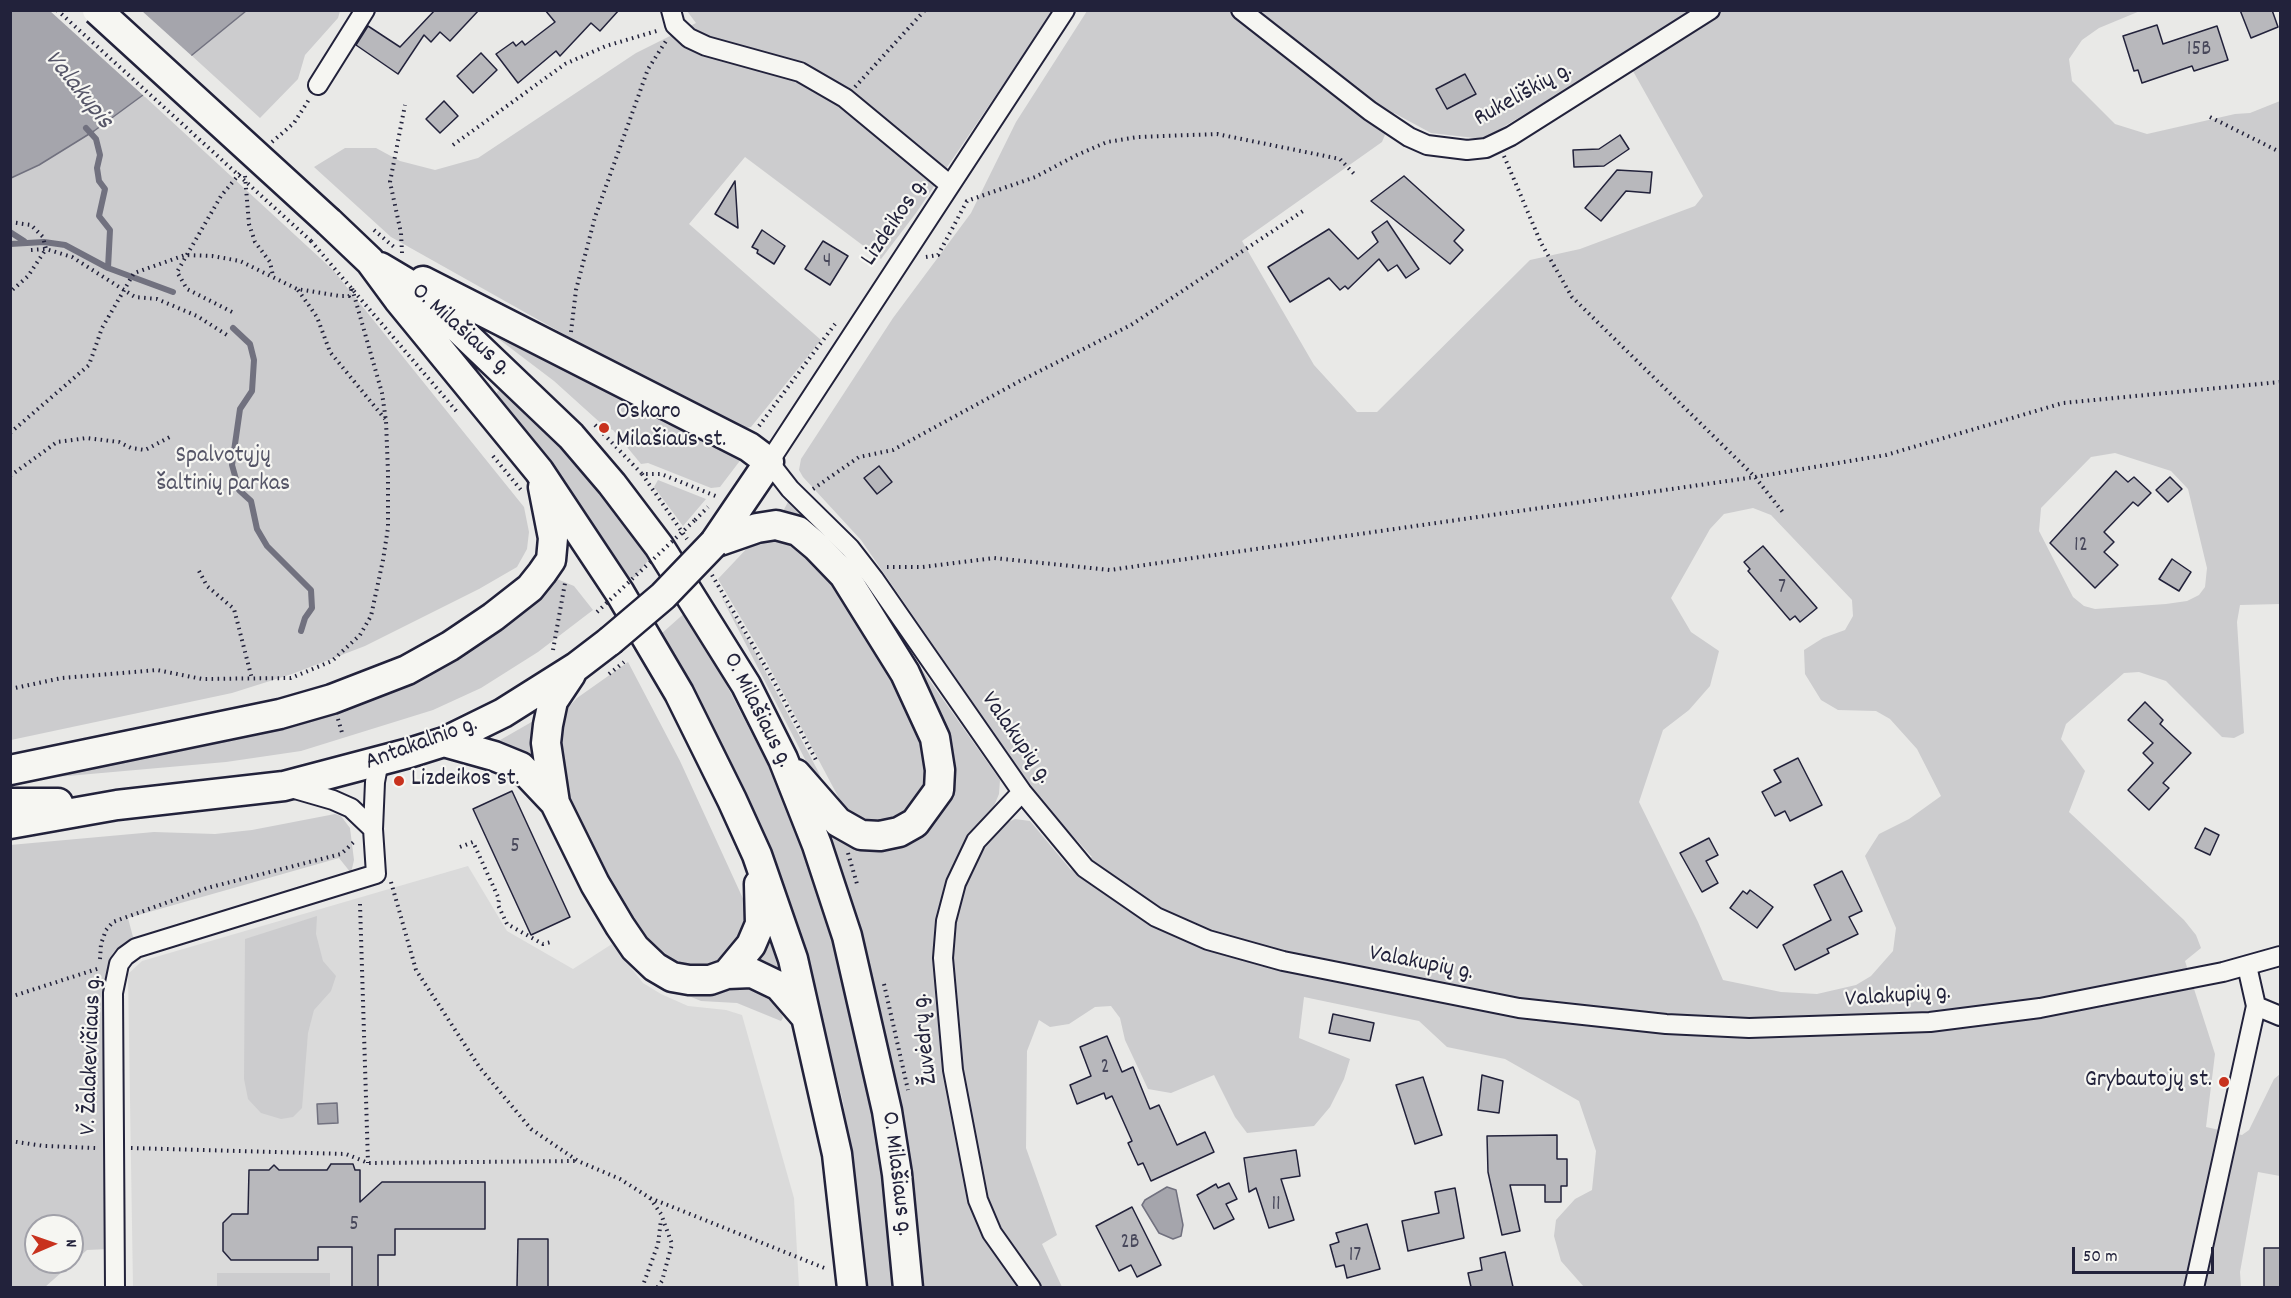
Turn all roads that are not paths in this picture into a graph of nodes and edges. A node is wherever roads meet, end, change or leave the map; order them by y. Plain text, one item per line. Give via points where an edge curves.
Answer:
1 (96, 10) edge
2 (365, 10) edge
3 (1065, 10) edge
4 (1241, 10) edge
5 (1710, 10) edge
6 (673, 18) edge
7 (318, 85) road end
8 (950, 185) junction
9 (370, 261) junction
10 (769, 462) junction
11 (530, 481) junction
12 (714, 543) junction
13 (855, 571) junction
14 (576, 667) junction
15 (444, 741) junction
16 (783, 759) junction
17 (379, 761) junction
18 (10, 770) edge
19 (284, 786) junction
20 (1022, 792) junction
21 (10, 802) edge
22 (555, 803) junction
23 (117, 805) junction
24 (10, 824) edge
25 (366, 831) junction
26 (757, 855) junction
27 (2280, 956) edge
28 (2247, 966) junction
29 (727, 974) junction
30 (2256, 1006) junction
31 (2280, 1016) edge
32 (807, 1018) junction
33 (841, 1279) edge
34 (115, 1287) edge
35 (908, 1287) edge
36 (1031, 1287) edge
37 (2194, 1287) edge

1 - 9 main road, O. Milašiaus g., bridge via 320,232
2 - 7 street
3 - 8 street, Lizdeikos g.
4 - 5 street, Rukeliškių g. via 1409,137 1427,145 1467,150 1499,142
6 - 8 street via 689,38 706,46 800,72 844,98
8 - 10 street, Lizdeikos g.
9 - 10 main road via 407,273 749,447
9 - 11 main road, O. Milašiaus g.
9 - 16 main road, O. Milašiaus g. via 417,289 449,318 544,409 612,484 704,614
10 - 12 main road, Antakalnio g.
10 - 13 street via 790,489 850,548
11 - 18 main road via 552,526 551,560 530,588 493,617 407,670 280,714
11 - 26 main road, O. Milašiaus g. via 621,593 679,693
12 - 13 main road via 776,525 798,531
12 - 14 main road, Antakalnio g., bridge via 663,596
13 - 16 main road via 936,738 939,790 915,823 899,832 861,835 838,822
13 - 20 street, Valakupių g. via 905,623
14 - 15 main road, Antakalnio g. via 503,713
14 - 22 main road via 553,701 548,725 546,743
15 - 17 main road, Antakalnio g.
15 - 22 main road via 521,767
16 - 35 main road, O. Milašiaus g. via 847,936 872,1034 897,1174
17 - 19 main road, Antakalnio g.
17 - 25 street, V. Žalakevičiaus g.
19 - 23 main road, Antakalnio g.
19 - 25 street via 351,808
20 - 28 street, Valakupių g. via 1086,868 1156,917 1208,940 1282,961 1519,1008 1666,1024 1749,1028 1929,1022 2040,1008
20 - 36 street, Žuvėdrų g. via 976,841 956,883 946,921 943,958 953,1070 978,1200 992,1233
21 - 23 main road
22 - 29 main road via 595,884 635,948 655,967 672,976 710,980
23 - 24 main road, Antakalnio g.
25 - 34 street, V. Žalakevičiaus g. via 376,874 136,948 125,956 115,977 113,993
26 - 29 main road via 760,924 751,945
26 - 32 main road, O. Milašiaus g. via 793,959
27 - 28 street, Valakupių g.
28 - 30 street
29 - 32 main road via 764,977 779,986
30 - 31 street
30 - 37 street
32 - 33 main road, O. Milašiaus g. via 837,1154

